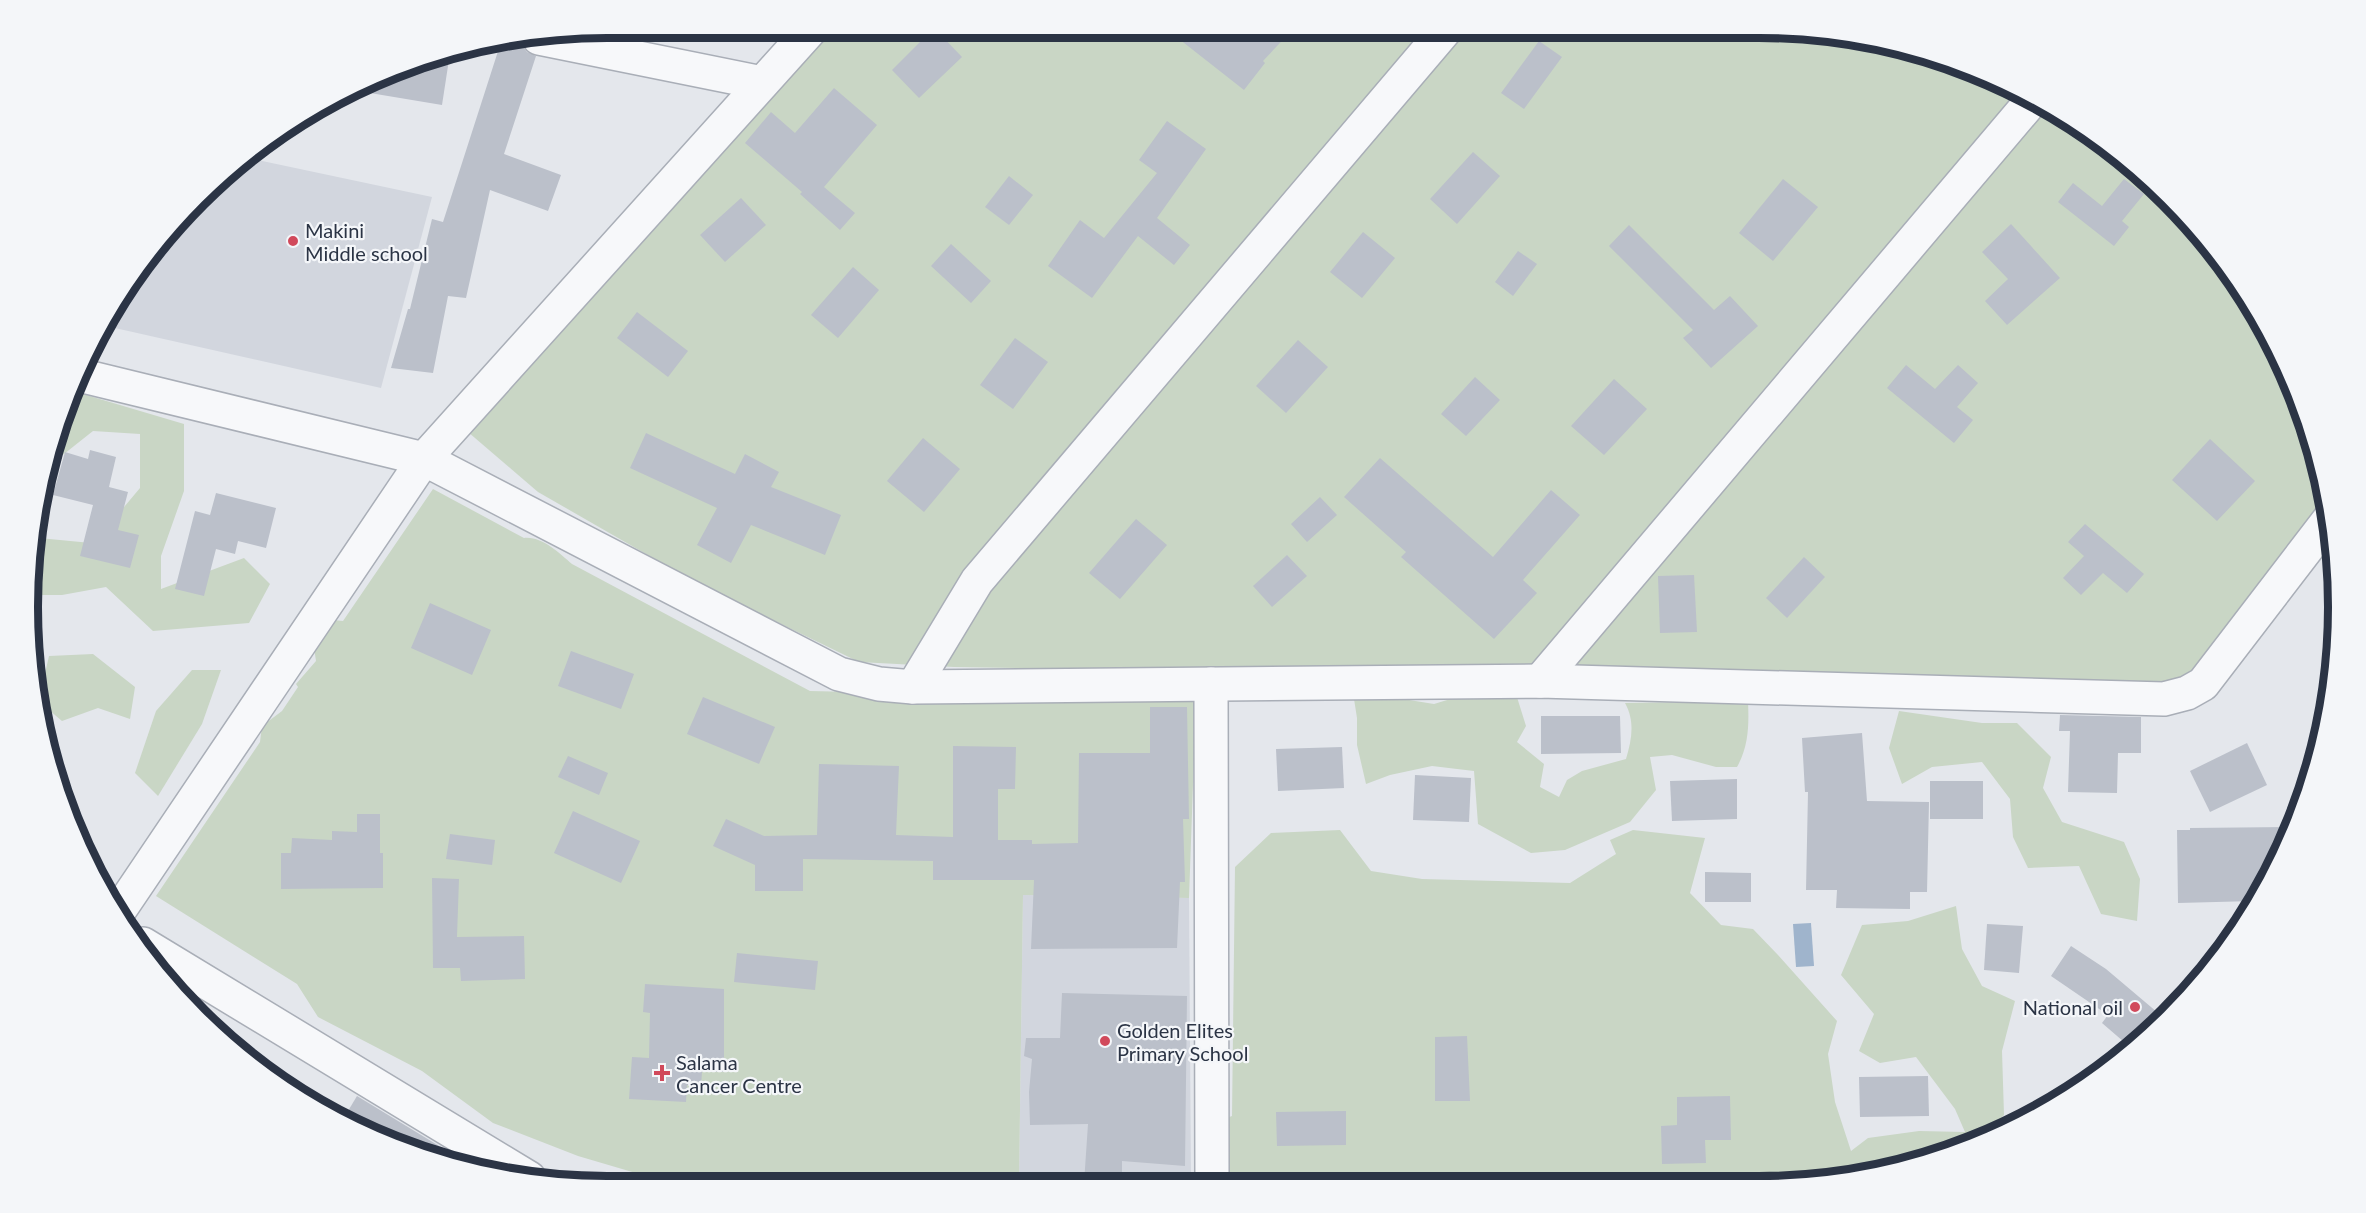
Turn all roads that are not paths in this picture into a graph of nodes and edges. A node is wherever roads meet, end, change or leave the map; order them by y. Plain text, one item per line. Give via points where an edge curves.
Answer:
1 (803, 38) edge
2 (1439, 38) edge
3 (551, 40) edge
4 (762, 83) junction
5 (2028, 105) edge
6 (86, 377) edge
7 (424, 459) junction
8 (2323, 528) edge
9 (1540, 681) junction
10 (1211, 684) junction
11 (913, 687) junction
12 (123, 906) edge
13 (153, 950) edge
14 (512, 1168) edge
15 (1212, 1175) edge

1 - 4 street
2 - 11 street via 977,581
3 - 4 street
4 - 7 street
5 - 9 street
6 - 7 street
7 - 11 street via 839,674
7 - 12 street
8 - 9 street via 2203,684 2164,699
9 - 10 street
10 - 11 street
10 - 15 street
13 - 14 street

